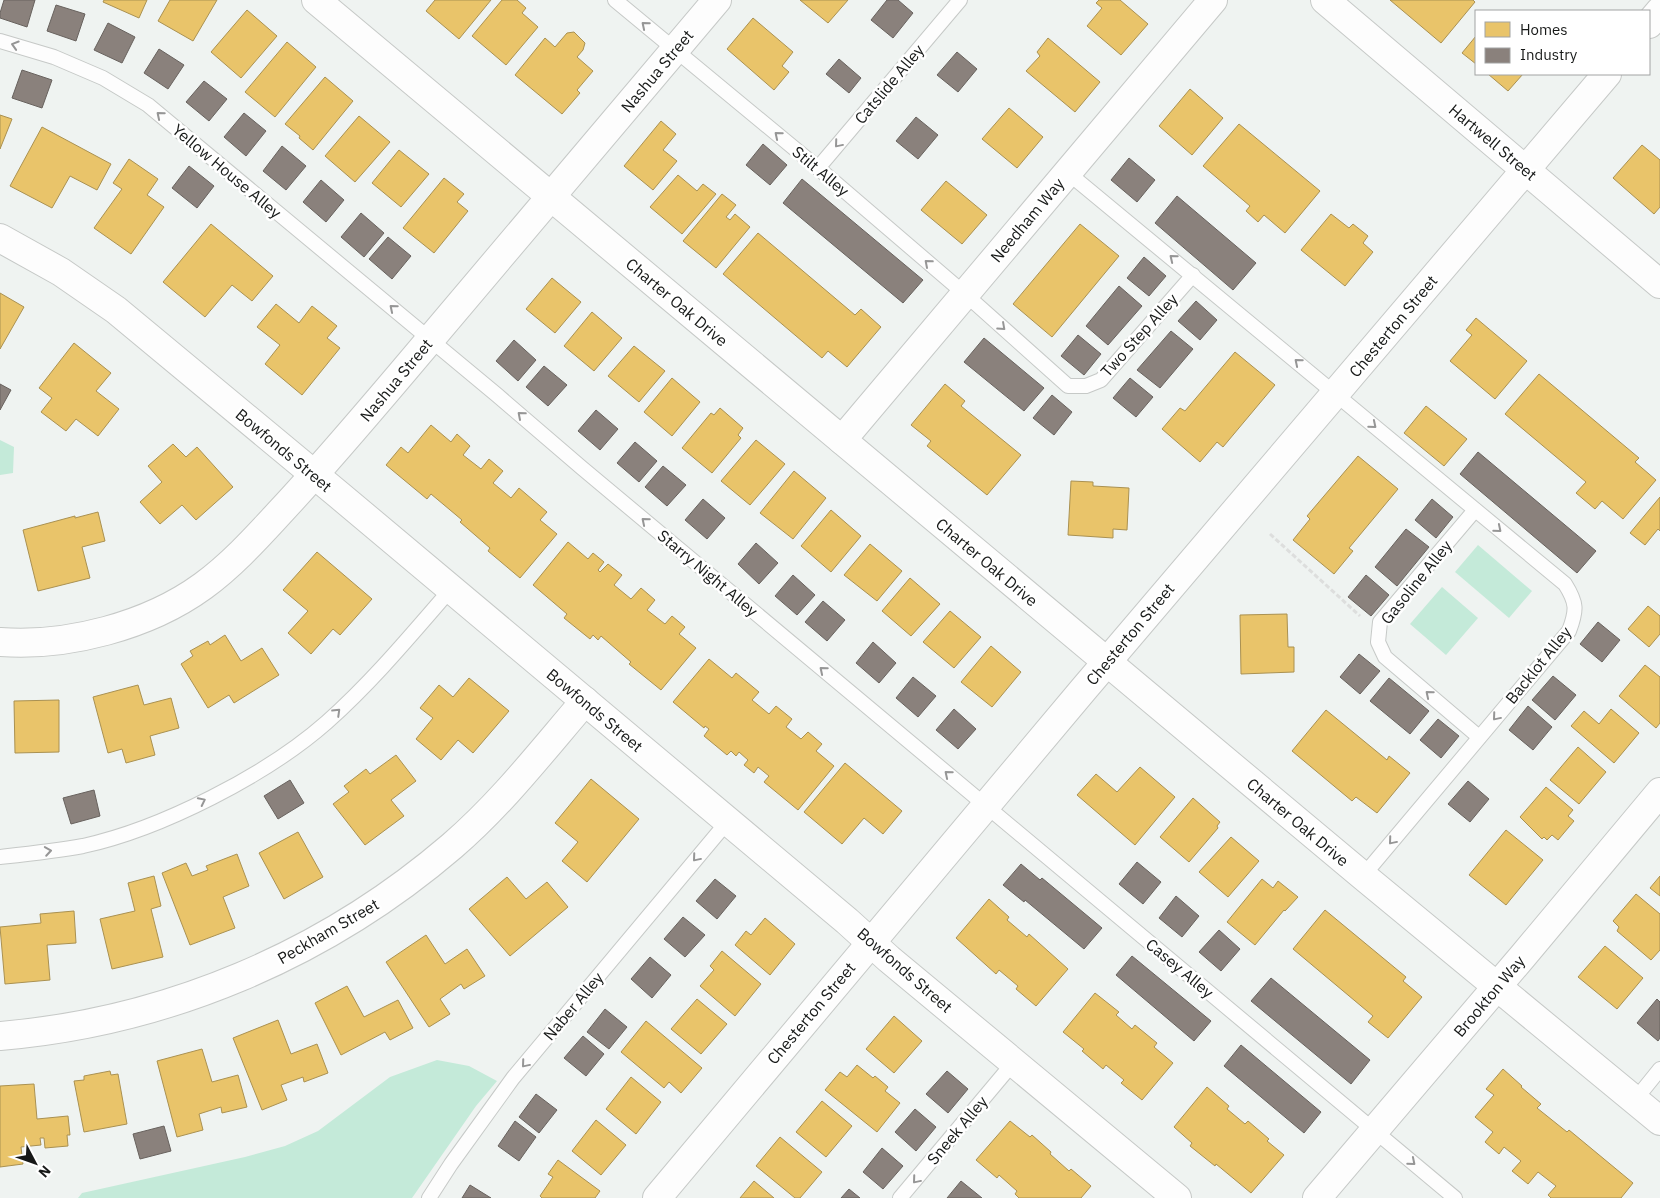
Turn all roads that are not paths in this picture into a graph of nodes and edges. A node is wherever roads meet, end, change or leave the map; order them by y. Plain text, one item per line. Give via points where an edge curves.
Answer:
1 (316, 0) edge
2 (615, 0) edge
3 (716, 0) edge
4 (960, 0) edge
5 (1213, 0) edge
6 (1325, 0) edge
7 (1660, 11) edge
8 (1650, 23) edge
9 (0, 41) edge
10 (675, 50) junction
11 (1606, 75) edge
12 (818, 168) junction
13 (1526, 170) junction
14 (1067, 172) junction
15 (551, 196) junction
16 (0, 238) edge
17 (1193, 274) junction
18 (1660, 284) edge
19 (965, 294) junction
20 (430, 340) junction
21 (1335, 394) junction
22 (842, 440) junction
23 (315, 475) junction
24 (1475, 510) junction
25 (451, 589) junction
26 (0, 642) edge
27 (1106, 662) junction
28 (585, 701) junction
29 (1479, 737) junction
30 (1660, 792) edge
31 (985, 806) junction
32 (728, 821) junction
33 (0, 857) edge
34 (1362, 876) junction
35 (871, 941) junction
36 (1498, 986) junction
37 (0, 1036) edge
38 (1014, 1062) junction
39 (1660, 1069) edge
40 (1635, 1100) junction
41 (1660, 1121) edge
42 (1374, 1130) junction
43 (429, 1198) edge
44 (657, 1198) edge
45 (901, 1198) edge
46 (1177, 1198) edge
47 (1317, 1198) edge
48 (1455, 1198) edge

1 - 15 street, Charter Oak Drive
10 -> 2 lane, Stilt Alley
3 - 10 street, Nashua Street
4 -> 12 lane, Catslide Alley
5 - 14 street, Needham Way
6 - 13 street, Hartwell Street
7 - 8 street
20 -> 9 lane, Yellow House Alley via 148,105 103,78
12 -> 10 lane, Stilt Alley
10 - 15 street, Nashua Street
11 - 13 street, Chesterton Street
19 -> 12 lane, Stilt Alley
13 - 18 street, Hartwell Street
13 - 21 street, Chesterton Street
17 -> 14 lane
14 - 19 street, Needham Way
15 - 20 street, Nashua Street
15 - 22 street, Charter Oak Drive
16 - 23 street, Bowfonds Street via 61,272 116,310
19 -> 17 lane, Two Step Alley via 1068,386 1086,386 1101,380
21 -> 17 lane
19 - 22 street, Needham Way
20 - 23 street, Nashua Street
31 -> 20 lane, Starry Night Alley
21 -> 24 lane, Backlot Alley
21 - 27 street, Chesterton Street
22 - 27 street, Charter Oak Drive
23 - 25 street, Bowfonds Street
23 - 26 street, Nashua Street via 240,555 202,587 158,612 116,629 67,640 22,644
24 -> 29 lane, Backlot Alley via 1565,584 1572,595 1576,613 1569,631
29 -> 24 lane, Gasoline Alley via 1385,657 1378,642 1380,622
25 - 28 street, Bowfonds Street
33 -> 25 lane via 83,846 128,833 165,819 253,774 327,722 378,674
27 - 31 street, Chesterton Street
27 - 34 street, Charter Oak Drive
28 - 32 street, Bowfonds Street
28 - 37 street, Peckham Street via 501,798 453,845 344,925 224,985 160,1007 81,1025
29 -> 34 lane, Backlot Alley
30 - 36 street, Brookton Way
31 - 35 street, Chesterton Street
31 - 42 lane, Casey Alley
32 - 35 street, Bowfonds Street
32 -> 43 lane, Naber Alley via 513,1078
34 - 36 street, Charter Oak Drive
35 - 38 street, Bowfonds Street
35 - 44 street, Chesterton Street
36 - 40 street, Charter Oak Drive
36 - 42 street, Brookton Way
38 -> 45 lane, Sneek Alley
38 - 46 street, Bowfonds Street
39 - 40 lane
40 - 41 street, Charter Oak Drive
42 - 47 street, Brookton Way
42 -> 48 lane, Casey Alley

